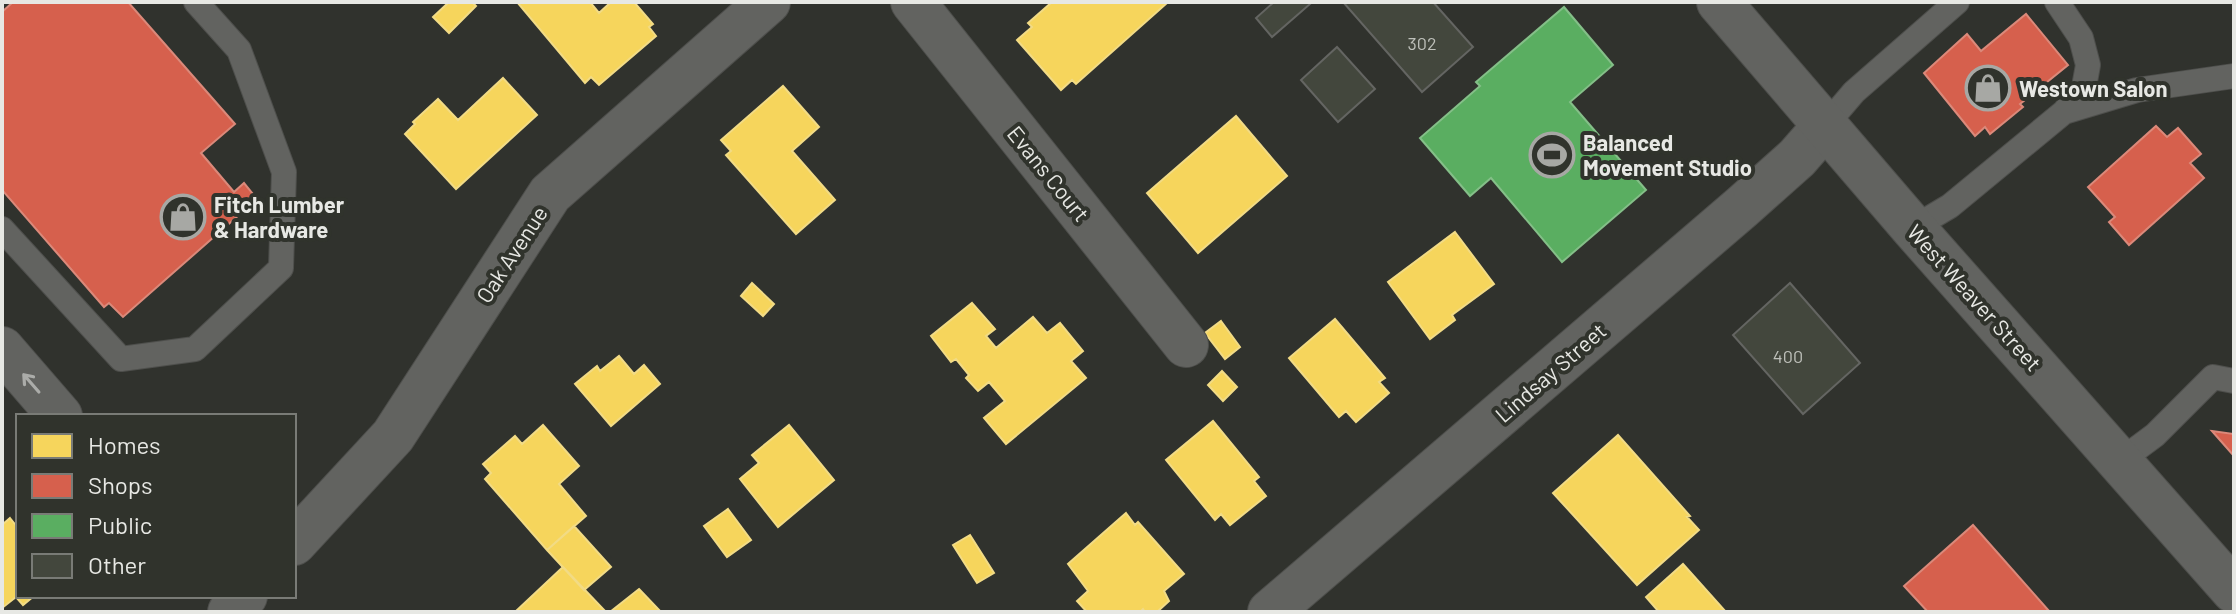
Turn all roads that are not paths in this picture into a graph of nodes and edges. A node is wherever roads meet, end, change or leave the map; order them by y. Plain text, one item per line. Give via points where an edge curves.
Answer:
1 (196, 2) edge
2 (768, 2) edge
3 (913, 2) edge
4 (1719, 2) edge
5 (1957, 2) edge
6 (2067, 6) edge
7 (2234, 76) edge
8 (2064, 112) junction
9 (1825, 126) junction
10 (1913, 228) junction
11 (2, 229) edge
12 (1186, 345) dead end
13 (2, 349) edge
14 (2234, 381) edge
15 (58, 414) edge
16 (2120, 461) junction
17 (296, 541) edge
18 (2234, 591) edge
19 (1270, 612) edge

1 - 11 lane via 239,50 284,172 281,268 195,349 121,359
2 - 17 street, Oak Avenue via 550,194 393,436
3 - 12 street, Evans Court
4 - 9 street, West Weaver Street
5 - 9 lane via 1854,92
6 - 8 lane via 2088,65 2084,87
7 - 8 lane via 2137,90
8 - 10 lane via 1950,206
9 - 10 street, West Weaver Street
9 - 19 street, Lindsay Street via 1742,207
10 - 16 street, West Weaver Street
15 -> 13 street
14 - 16 lane via 2213,377 2155,435
16 - 18 street, West Weaver Street

